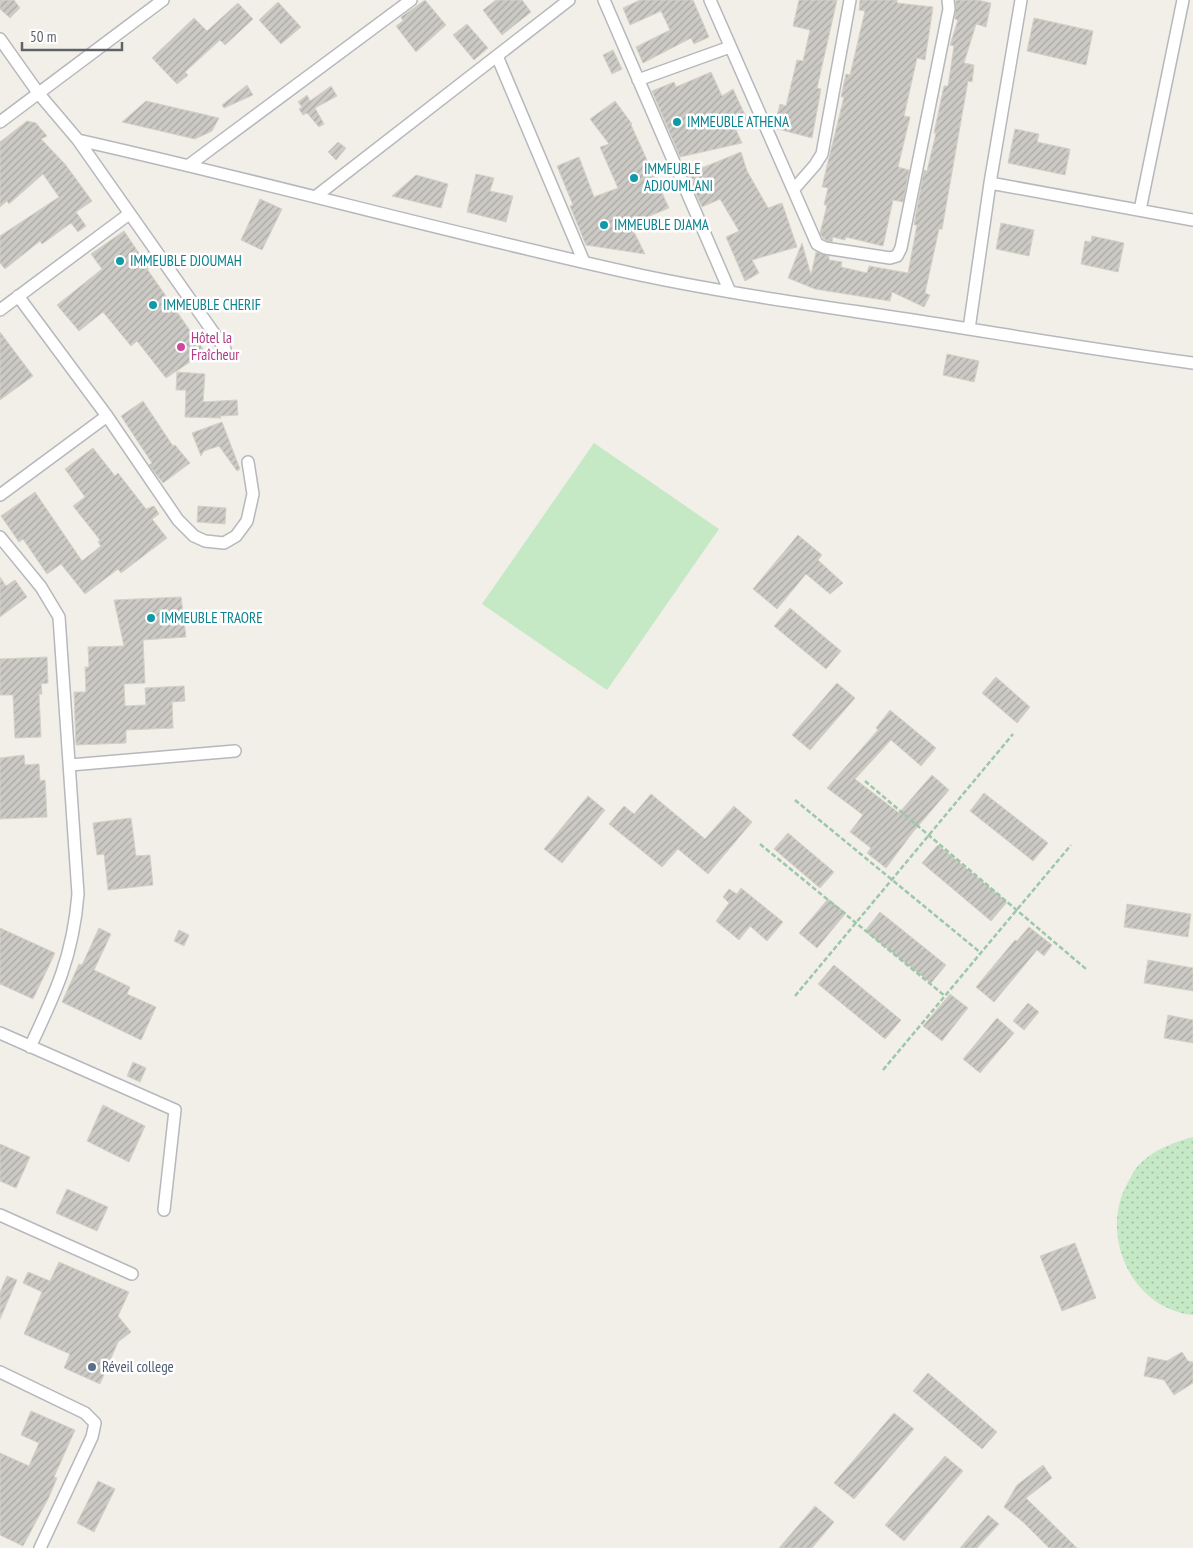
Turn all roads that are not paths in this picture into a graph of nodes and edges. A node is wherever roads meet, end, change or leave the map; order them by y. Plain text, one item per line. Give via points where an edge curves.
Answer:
1 (163, 0) edge
2 (411, 0) edge
3 (569, 0) edge
4 (604, 0) edge
5 (710, 0) edge
6 (850, 0) edge
7 (948, 0) edge
8 (1021, 0) edge
9 (1183, 0) edge
10 (0, 38) edge
11 (730, 47) junction
12 (497, 56) junction
13 (638, 80) junction
14 (39, 94) junction
15 (0, 122) edge
16 (78, 140) junction
17 (189, 165) junction
18 (990, 183) junction
19 (794, 189) junction
20 (315, 197) junction
21 (1140, 210) junction
22 (129, 214) junction
23 (1193, 220) edge
24 (584, 262) junction
25 (730, 292) junction
26 (18, 296) junction
27 (0, 310) edge
28 (969, 329) junction
29 (225, 349) dead end
30 (1193, 363) edge
31 (107, 416) junction
32 (248, 462) dead end
33 (0, 496) edge
34 (0, 537) edge
35 (235, 751) dead end
36 (70, 764) junction
37 (0, 1033) edge
38 (30, 1047) junction
39 (164, 1210) dead end
40 (0, 1215) edge
41 (132, 1274) dead end
42 (0, 1372) edge
43 (40, 1548) edge

1 - 14 street
2 - 17 street
3 - 12 street
4 - 13 street
5 - 11 street
6 - 19 street via 823,148 816,165
7 - 19 street via 949,9 897,256 890,258 817,244
8 - 18 street
9 - 21 street
10 - 14 street
11 - 13 street
11 - 19 street
12 - 20 street
12 - 24 street
13 - 25 street
14 - 15 street
14 - 16 street
16 - 17 street
16 - 22 street
17 - 20 street
18 - 21 street
18 - 28 street
20 - 24 street
21 - 23 street
22 - 26 street
22 - 29 street
24 - 25 street
25 - 28 street
26 - 27 street
26 - 31 street
28 - 30 street
31 - 32 street via 178,520 194,536 205,541 224,543 236,536 247,521 252,494
31 - 33 street
34 - 36 street via 41,587 59,617
35 - 36 street
36 - 38 street via 78,894 76,917 66,966
37 - 38 street
38 - 39 street via 175,1110
40 - 41 street
42 - 43 street via 85,1413 95,1423 92,1437

